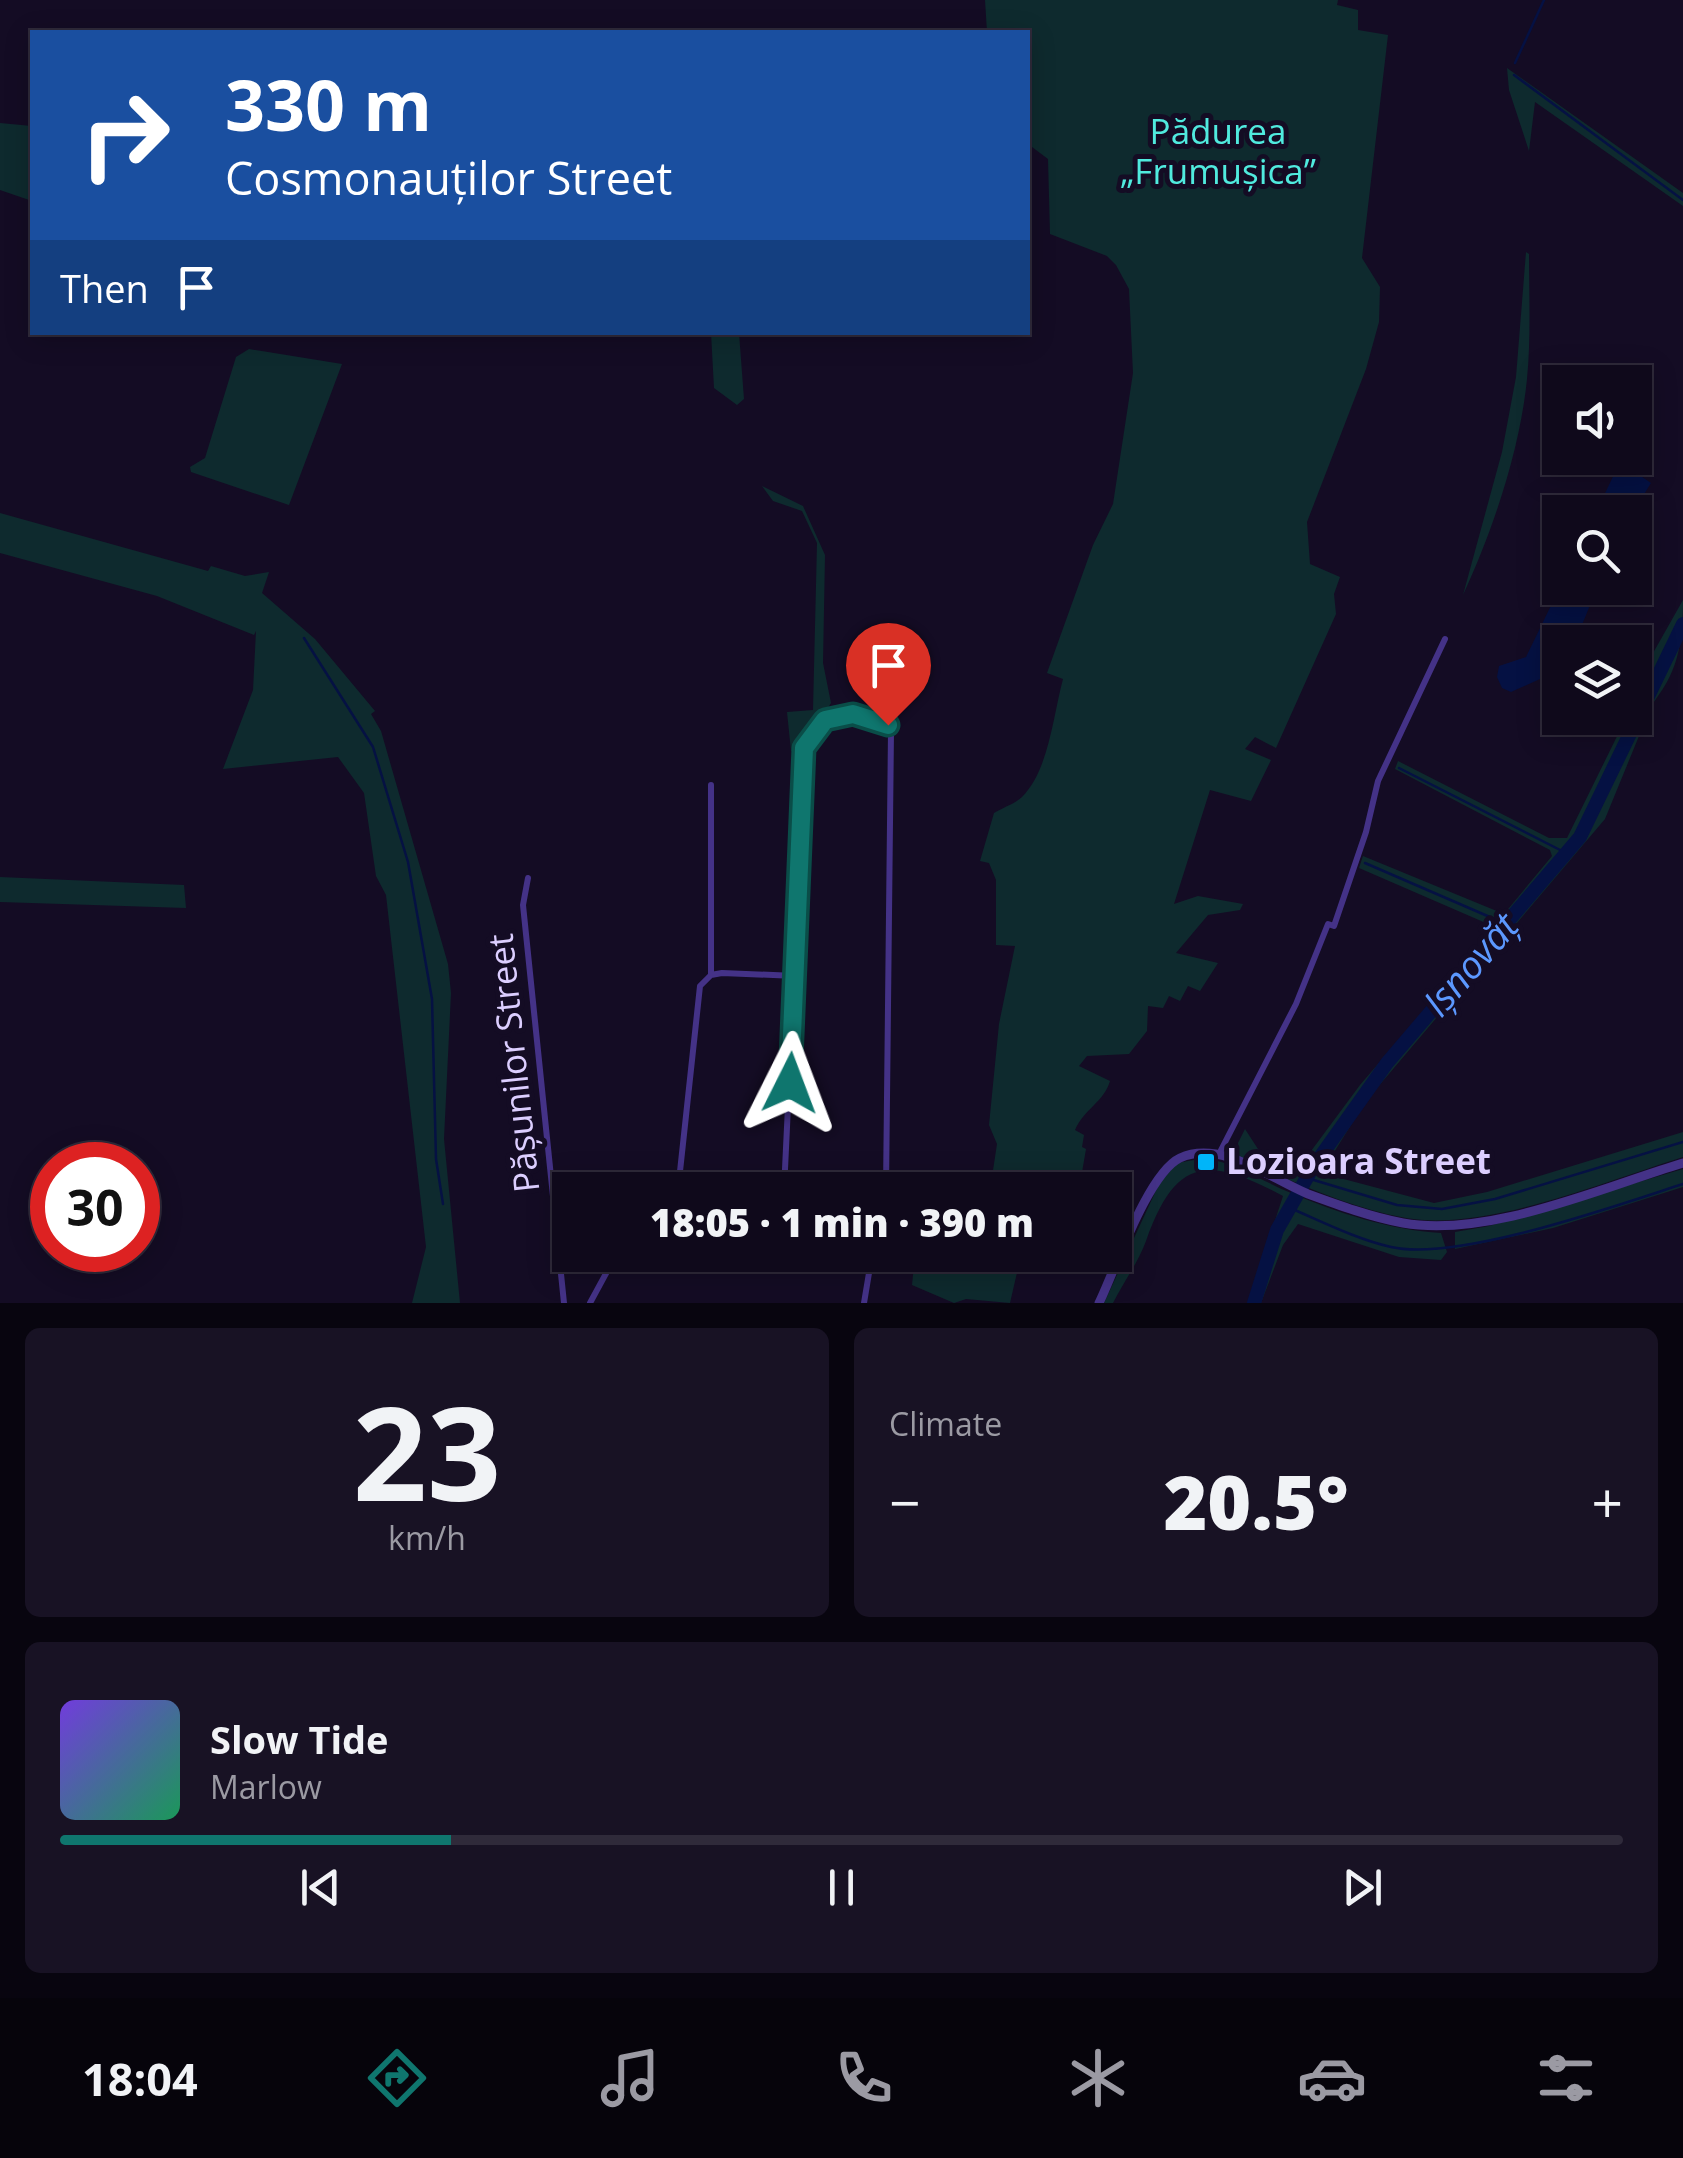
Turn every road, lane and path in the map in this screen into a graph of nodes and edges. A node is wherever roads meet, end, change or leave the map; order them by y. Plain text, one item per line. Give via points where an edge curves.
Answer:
1 (1444, 639) dead end
2 (711, 785) dead end
3 (528, 878) dead end
4 (711, 975) junction
5 (796, 976) junction
6 (1218, 1156) junction
7 (1683, 1163) edge
8 (680, 1172) edge
9 (785, 1172) edge
10 (886, 1172) edge
11 (607, 1272) edge
12 (869, 1272) edge
13 (564, 1303) edge
14 (590, 1303) edge
15 (864, 1303) edge
16 (1099, 1303) edge

1 - 6 street via 1378,780 1334,926 1328,924 1296,1004
2 - 4 street
3 - 13 street, Pășunilor Street via 526,940
4 - 5 street
4 - 8 street via 700,986
5 - 9 street
5 - 10 street via 804,748 825,720 853,714 876,719 890,731
6 - 7 street via 1308,1194 1401,1222 1464,1225
6 - 16 street via 1180,1158 1160,1176
11 - 14 street
12 - 15 street

